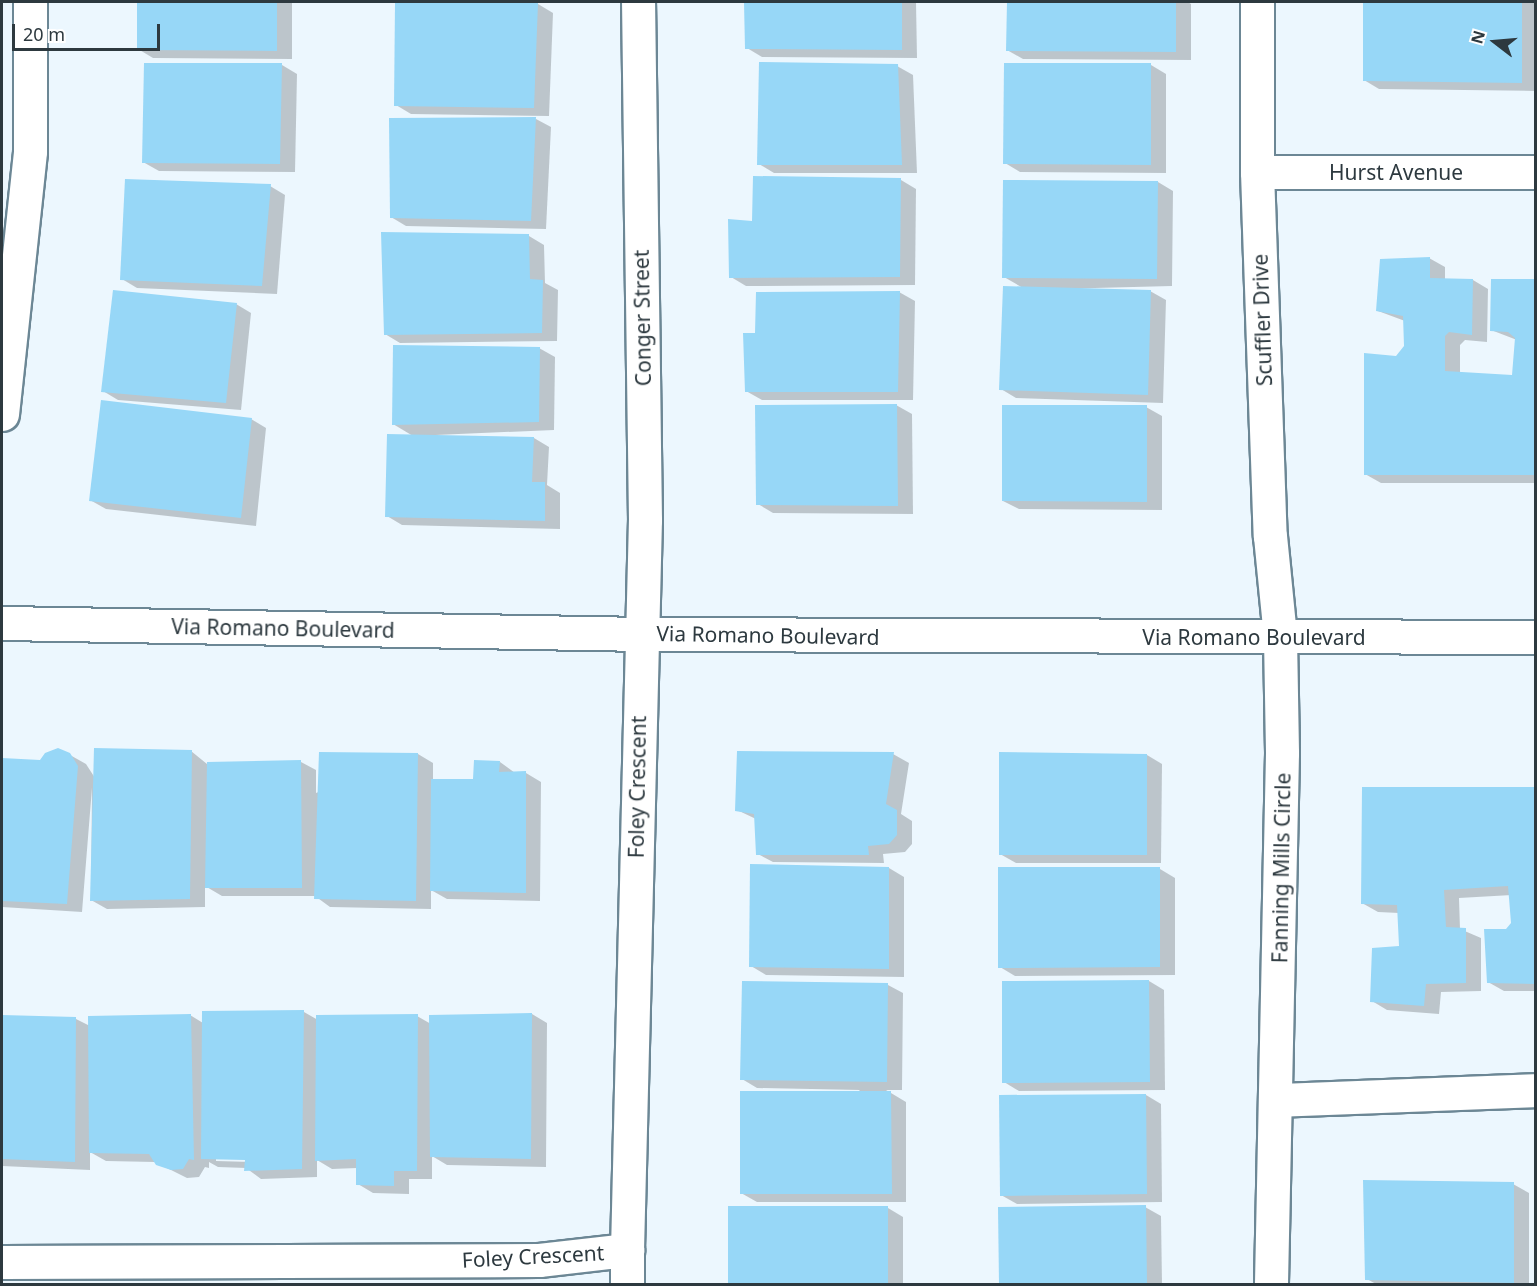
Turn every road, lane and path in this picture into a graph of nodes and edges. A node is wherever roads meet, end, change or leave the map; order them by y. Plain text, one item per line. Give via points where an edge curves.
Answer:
1 (30, 2) edge
2 (638, 2) edge
3 (1257, 2) edge
4 (1257, 172) junction
5 (1536, 172) edge
6 (2, 414) edge
7 (2, 623) edge
8 (642, 634) junction
9 (1280, 637) junction
10 (1536, 637) edge
11 (1536, 1090) edge
12 (1277, 1100) junction
13 (627, 1250) junction
14 (2, 1262) edge
15 (627, 1284) edge
16 (1271, 1284) edge

1 - 6 street via 30,161
2 - 8 street, Conger Street via 645,520
3 - 4 street, Scuffler Drive
4 - 5 street, Hurst Avenue
4 - 9 street, Scuffler Drive via 1270,536
7 - 8 street, Via Romano Boulevard
8 - 9 street, Via Romano Boulevard
8 - 13 street, Foley Crescent
9 - 10 street, Via Romano Boulevard
9 - 12 street, Fanning Mills Circle
11 - 12 street
12 - 16 street, Fanning Mills Circle
13 - 14 street, Foley Crescent via 539,1260
13 - 15 street

